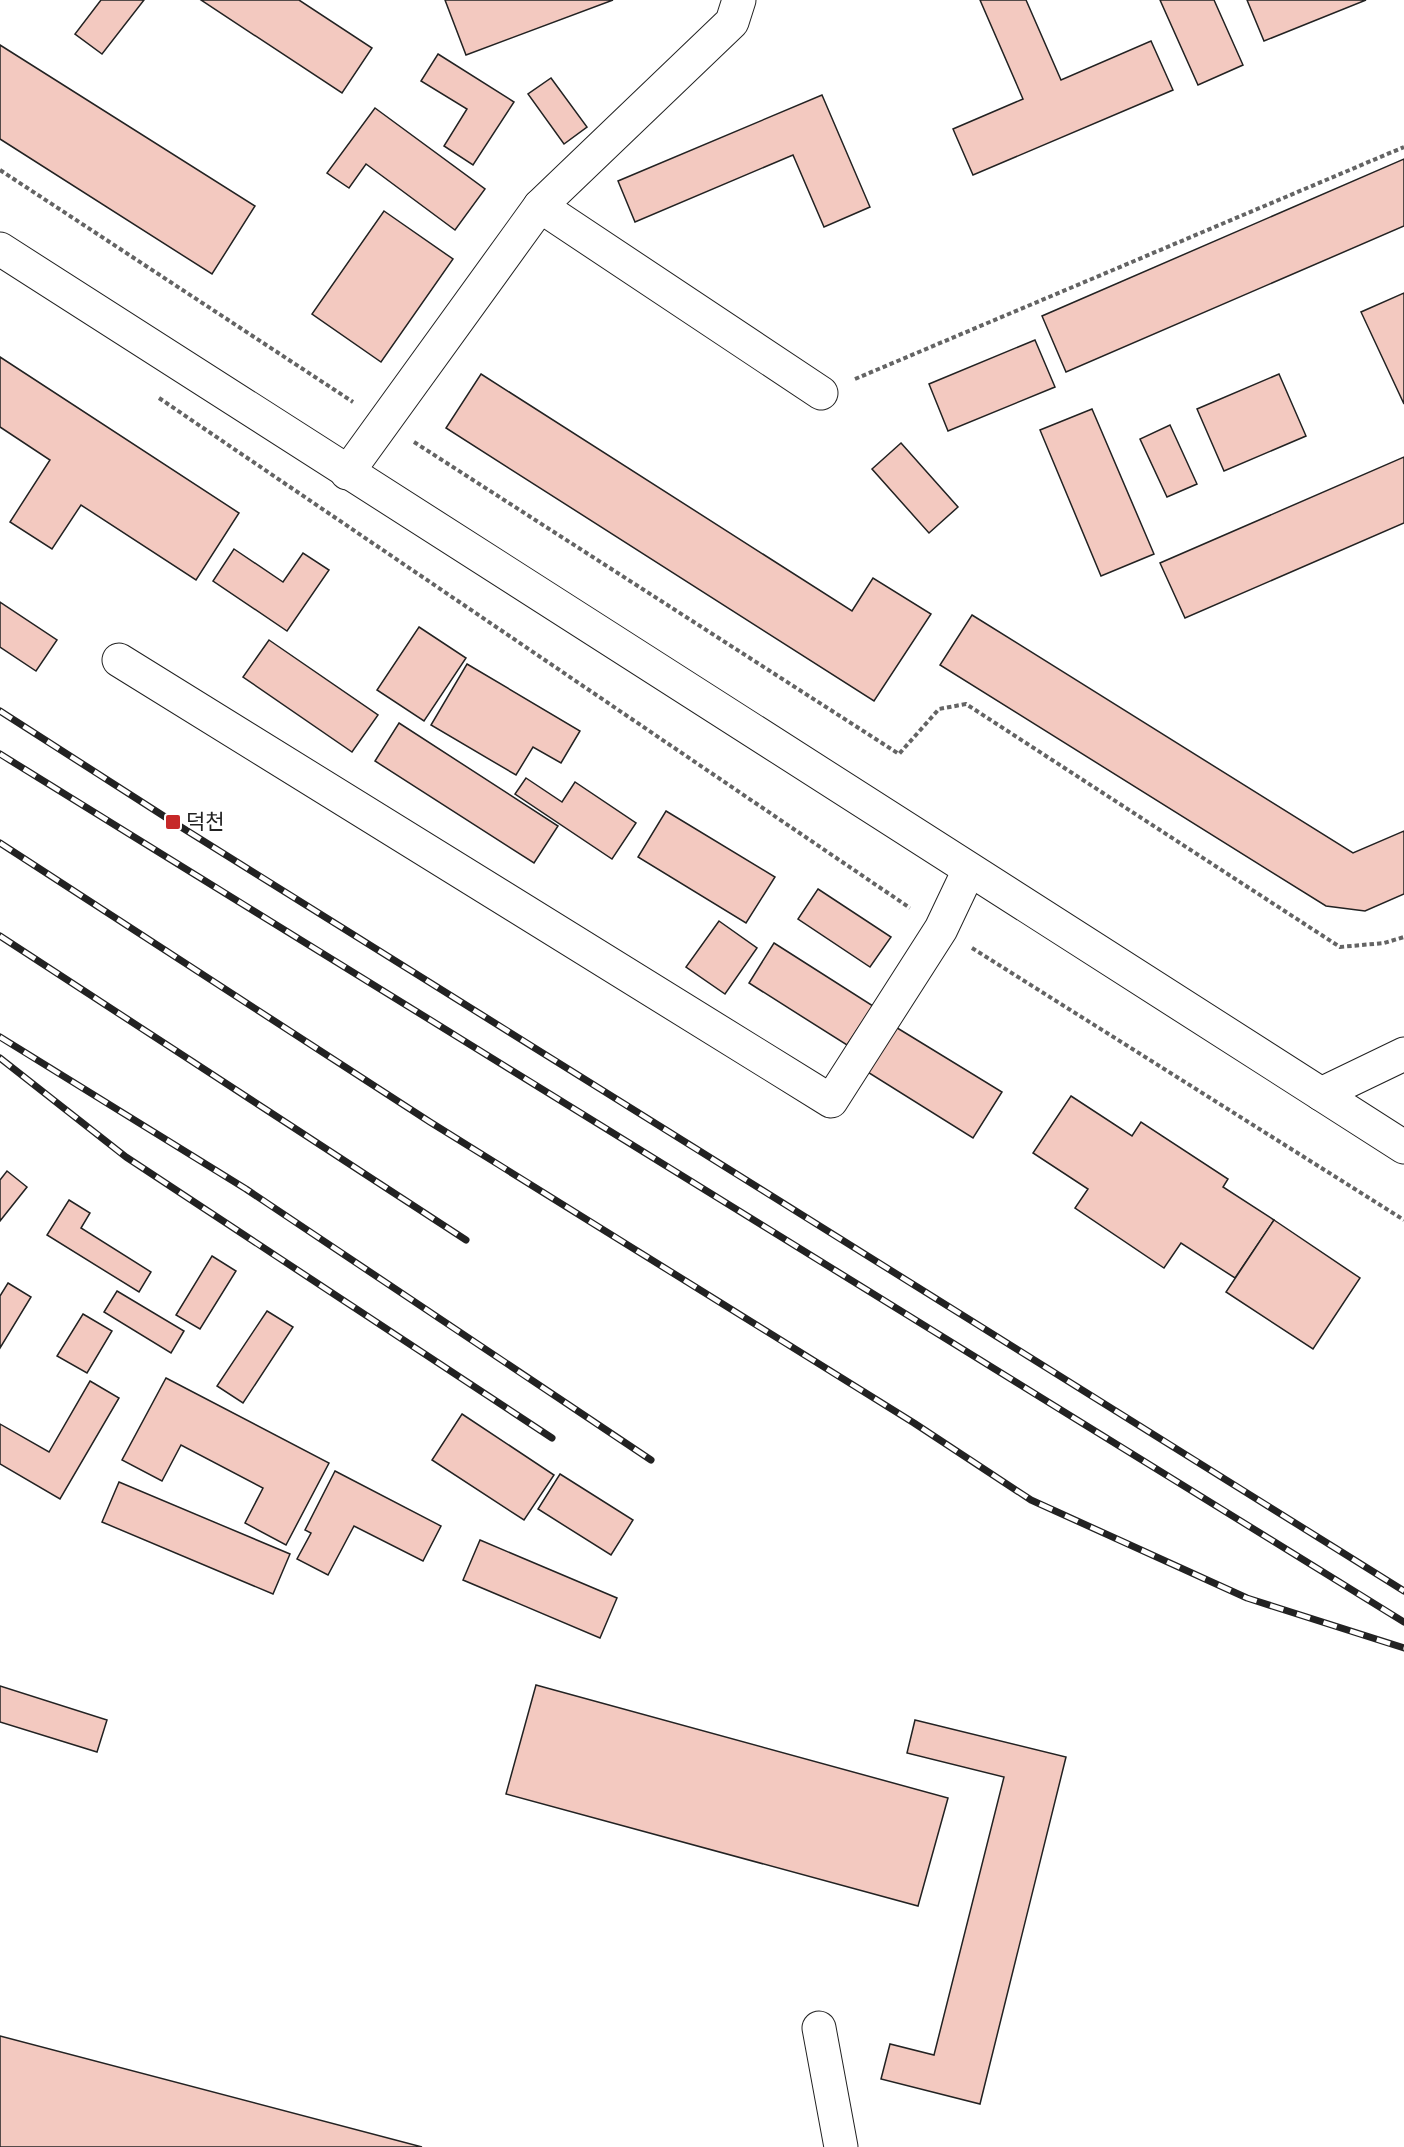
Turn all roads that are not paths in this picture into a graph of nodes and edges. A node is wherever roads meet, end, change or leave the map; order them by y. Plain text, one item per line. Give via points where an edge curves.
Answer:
1 (740, 0) edge
2 (540, 206) junction
3 (0, 249) edge
4 (821, 393) road end
5 (347, 473) junction
6 (119, 660) dead end
7 (969, 870) junction
8 (1404, 1054) edge
9 (1320, 1094) junction
10 (1404, 1147) edge
11 (819, 2028) dead end
12 (841, 2147) edge

1 - 2 main road via 732,22
2 - 4 main road
2 - 5 main road
3 - 5 main road
5 - 7 main road
6 - 7 main road via 831,1101 941,928
7 - 9 main road
8 - 9 main road
9 - 10 main road
11 - 12 main road

